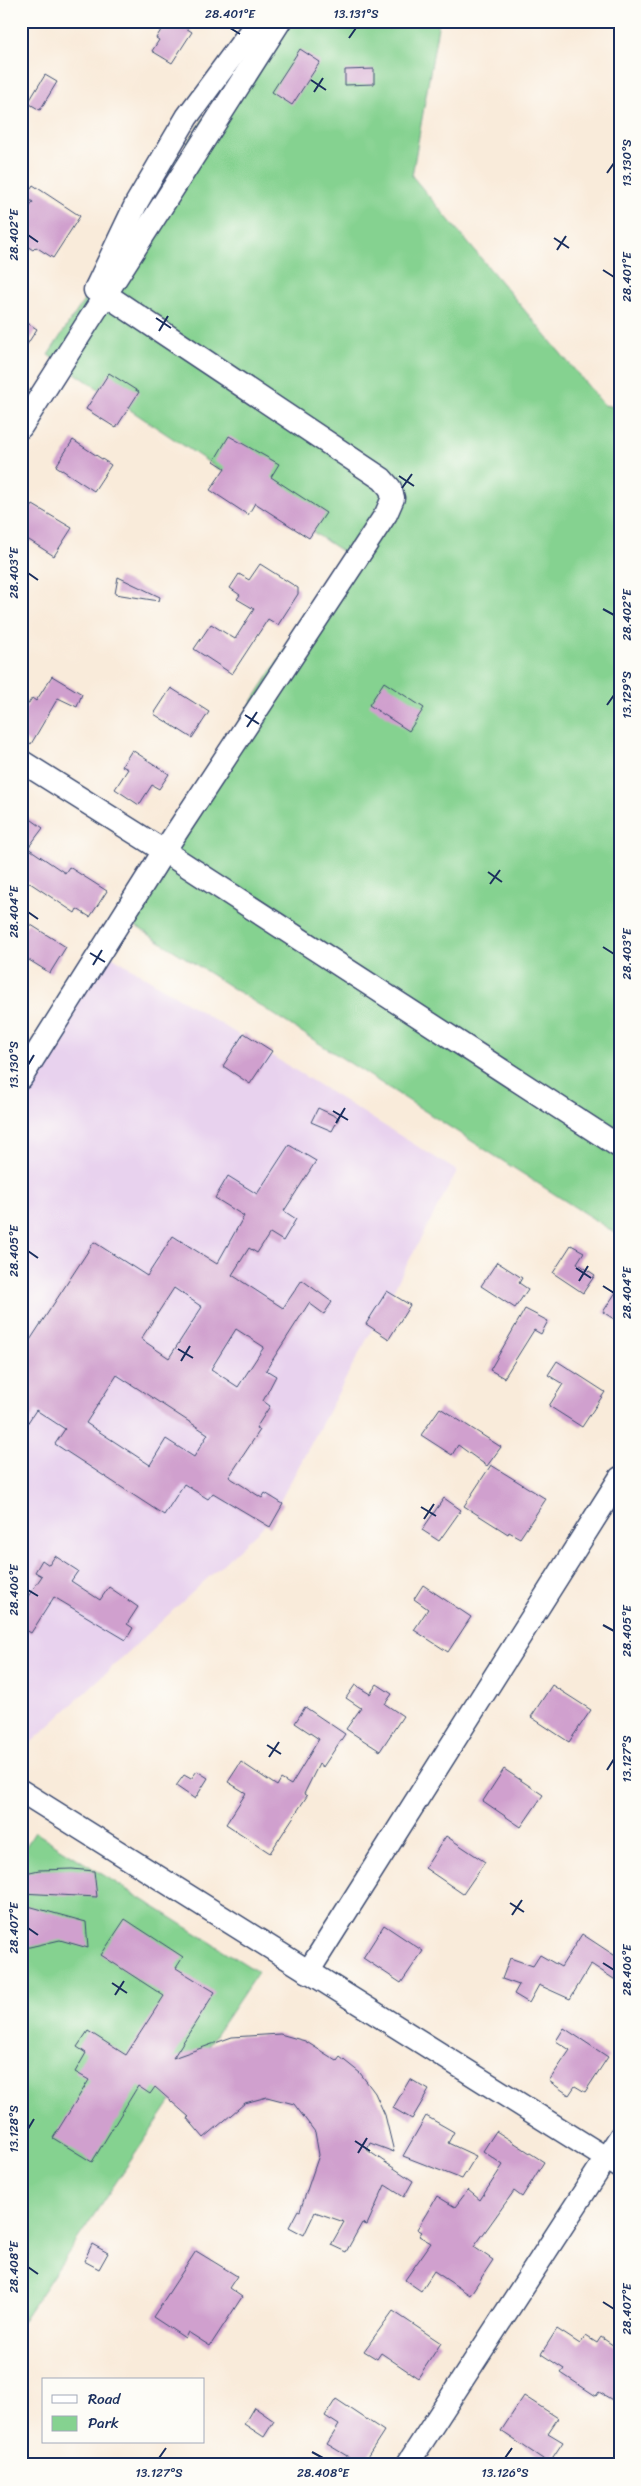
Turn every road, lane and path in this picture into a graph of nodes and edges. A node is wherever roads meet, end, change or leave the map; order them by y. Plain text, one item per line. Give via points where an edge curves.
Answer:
1 (258, 21) edge
2 (280, 21) edge
3 (206, 90) junction
4 (227, 104) junction
5 (101, 291) junction
6 (21, 428) edge
7 (21, 762) edge
8 (164, 851) junction
9 (21, 1078) edge
10 (620, 1147) edge
11 (620, 1478) edge
12 (21, 1792) edge
13 (308, 1972) junction
14 (620, 2137) edge
15 (613, 2162) edge
16 (407, 2465) edge

1 - 3 street
2 - 4 street
3 - 4 street
3 - 5 street via 137,202
4 - 5 street
5 - 6 street via 89,320
5 - 8 street via 382,479 394,498
7 - 8 street
8 - 9 street
8 - 10 street
11 - 13 street
12 - 13 street
13 - 15 street
14 - 15 street
15 - 16 street

